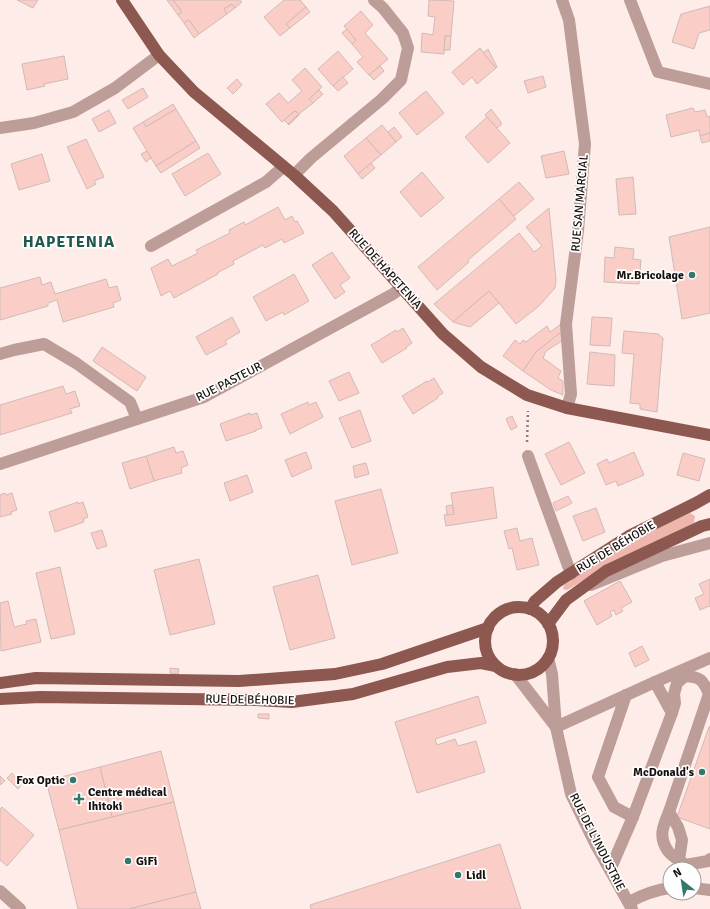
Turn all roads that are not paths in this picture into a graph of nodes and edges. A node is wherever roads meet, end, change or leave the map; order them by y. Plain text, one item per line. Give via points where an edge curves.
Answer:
1 (122, 0) edge
2 (374, 0) edge
3 (562, 0) edge
4 (630, 0) edge
5 (159, 56) junction
6 (710, 84) edge
7 (0, 128) edge
8 (283, 166) junction
9 (294, 175) junction
10 (151, 246) dead end
11 (401, 288) junction
12 (0, 354) edge
13 (567, 408) junction
14 (137, 419) junction
15 (710, 435) edge
16 (528, 456) road end
17 (0, 464) edge
18 (710, 494) edge
19 (710, 524) edge
20 (710, 544) edge
21 (571, 574) junction
22 (584, 588) junction
23 (530, 609) junction
24 (548, 624) junction
25 (488, 628) junction
26 (548, 658) junction
27 (710, 658) edge
28 (496, 666) junction
29 (515, 674) junction
30 (655, 682) junction
31 (0, 683) edge
32 (626, 695) junction
33 (0, 699) edge
34 (672, 713) junction
35 (556, 727) junction
36 (669, 812) junction
37 (632, 817) junction
38 (710, 859) edge
39 (679, 860) junction
40 (610, 870) junction
41 (662, 889) edge
42 (0, 891) edge
43 (630, 906) edge
44 (20, 909) edge

1 - 5 main road, RUE DE HAPETENIA
2 - 9 street via 403,33 408,48 401,80
3 - 13 street, RUE SAN MARCIAL via 569,20 585,144 578,231 566,324 571,394
4 - 6 street via 658,72
5 - 7 street via 115,88 74,112 34,124
5 - 8 main road, RUE DE HAPETENIA via 194,92
8 - 9 main road, RUE DE HAPETENIA
8 - 10 street via 266,182
9 - 11 main road, RUE DE HAPETENIA via 333,211
11 - 13 main road, RUE DE HAPETENIA via 443,334 481,367 527,395
11 - 14 street, RUE PASTEUR via 204,397
12 - 14 street via 44,344 76,363 130,402
13 - 15 main road, RUE DE HAPETENIA
14 - 17 street, RUE PASTEUR
16 - 21 street
18 - 21 main road, RUE DE BÉHOBIE via 629,536
19 - 22 main road, RUE DE BÉHOBIE via 606,571
20 - 22 street, RUE DE BÉHOBIE via 662,556
21 - 23 main road, RUE DE BÉHOBIE via 557,582 535,601
22 - 24 main road, RUE DE BÉHOBIE via 566,600
23 - 24 main road via 537,612
23 - 25 main road via 520,607 505,610 493,619
24 - 26 main road via 552,648
25 - 28 main road via 486,648 489,658
25 - 31 main road, RUE DE BÉHOBIE via 382,664 335,674 239,681 36,678
26 - 29 main road via 531,672
26 - 35 street, RUE DE L'INDUSTRIE via 552,674
27 - 30 street
28 - 29 main road
28 - 33 main road, RUE DE BÉHOBIE via 481,663 447,667 353,694 292,702 40,697
29 - 35 street, RUE DE L'INDUSTRIE
30 - 32 street
30 - 34 street
32 - 35 street
32 - 37 street via 598,777 614,807
34 - 36 street via 677,683 686,676 696,676 704,682 709,694
34 - 37 street
35 - 40 street, RUE DE L'INDUSTRIE via 571,794
36 - 39 street via 682,840
36 - 39 street via 662,829 663,839 669,852
37 - 40 street
38 - 39 street via 686,865
40 - 43 street, RUE DE L'INDUSTRIE
41 - 43 street via 641,895
42 - 44 street

